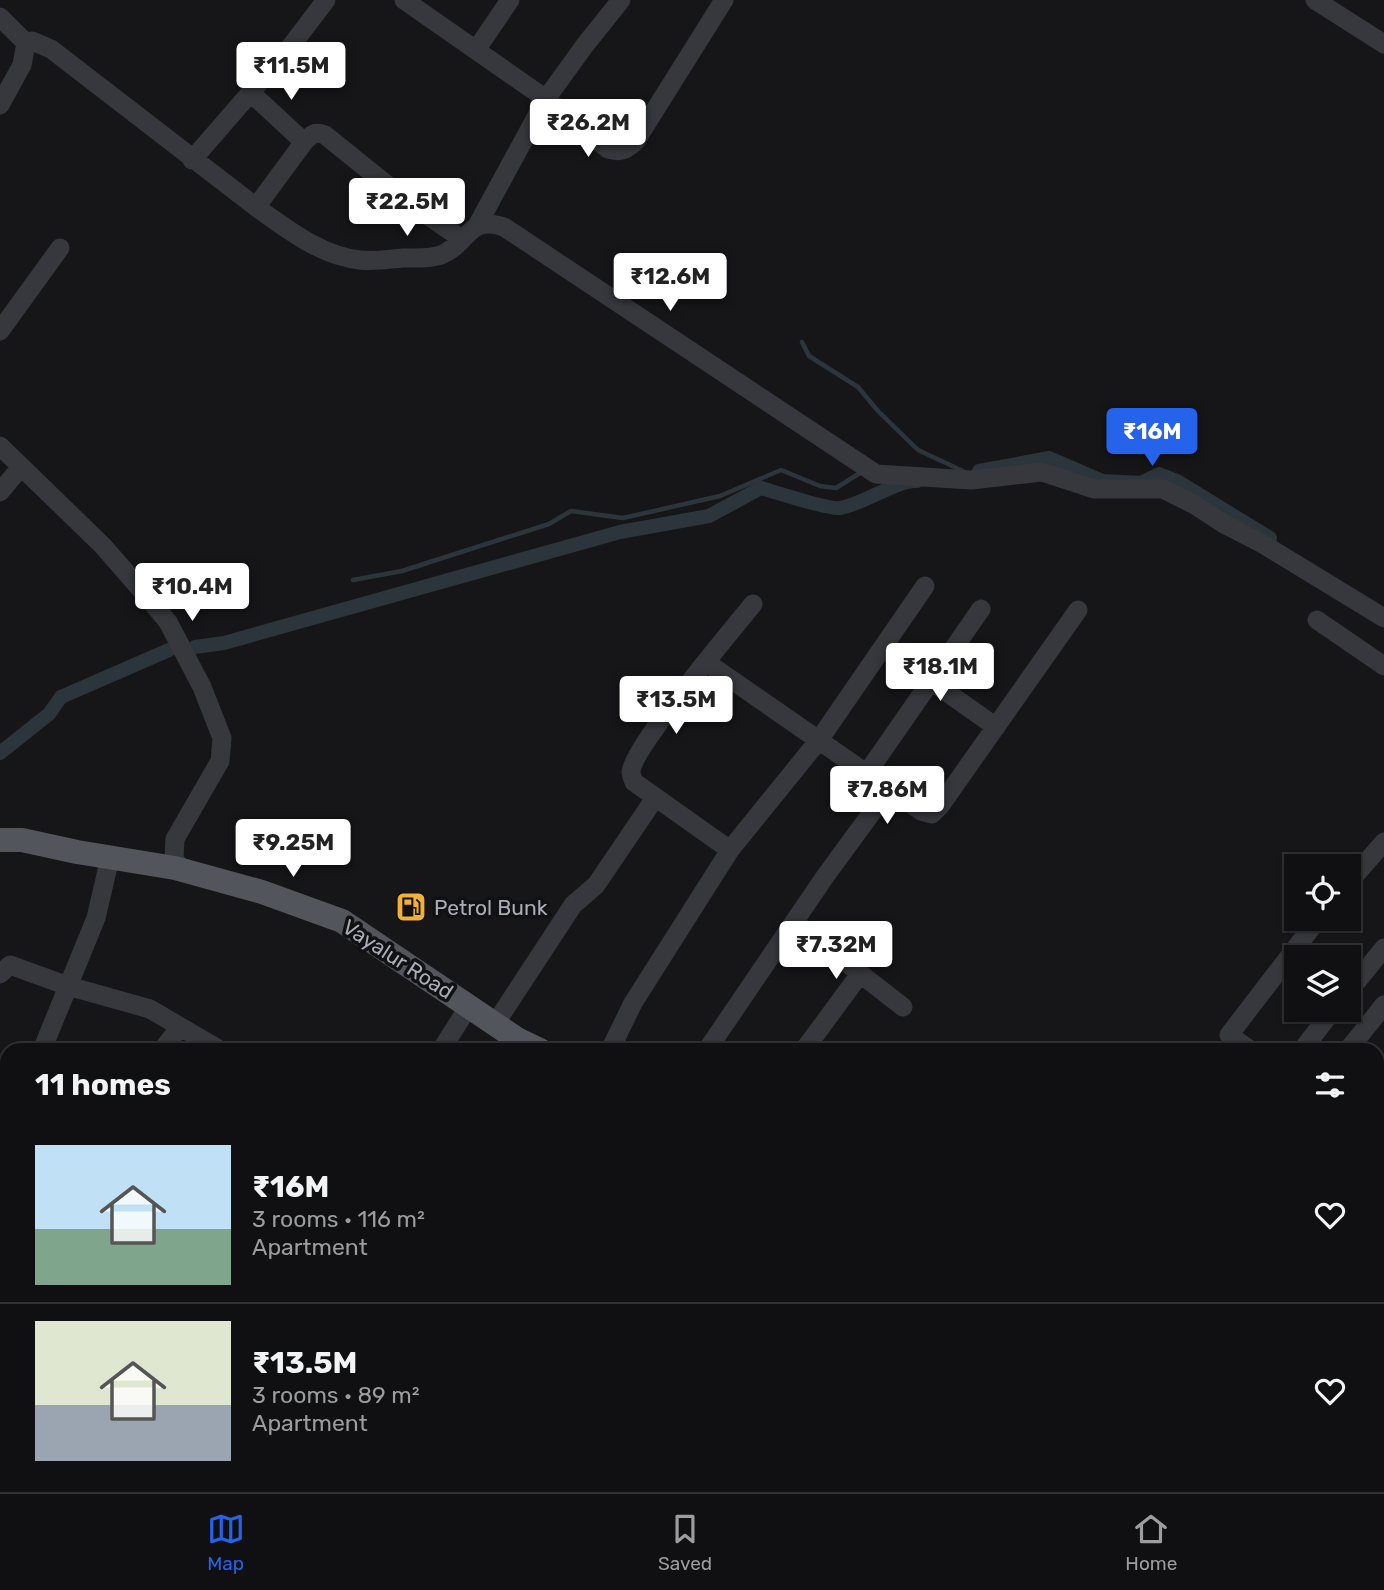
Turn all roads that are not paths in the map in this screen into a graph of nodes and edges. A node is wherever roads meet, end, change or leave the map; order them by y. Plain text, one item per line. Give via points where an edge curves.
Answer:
1 (326, 0) edge
2 (404, 0) edge
3 (510, 0) edge
4 (621, 0) edge
5 (724, 0) edge
6 (1315, 0) edge
7 (0, 17) edge
8 (26, 43) junction
9 (1384, 44) edge
10 (476, 50) junction
11 (250, 92) junction
12 (546, 99) junction
13 (0, 105) edge
14 (304, 142) junction
15 (192, 160) junction
16 (256, 207) junction
17 (478, 224) junction
18 (462, 239) junction
19 (60, 248) dead end
20 (0, 331) edge
21 (0, 446) edge
22 (21, 467) junction
23 (0, 492) edge
24 (925, 586) dead end
25 (753, 604) dead end
26 (981, 609) dead end
27 (1078, 610) dead end
28 (1384, 618) edge
29 (1317, 620) dead end
30 (883, 647) junction
31 (706, 662) junction
32 (1384, 666) edge
33 (931, 681) junction
34 (996, 727) junction
35 (819, 740) junction
36 (867, 773) junction
37 (889, 789) junction
38 (655, 798) junction
39 (0, 840) edge
40 (1384, 842) edge
41 (730, 850) junction
42 (110, 858) junction
43 (1361, 868) edge
44 (181, 870) junction
45 (794, 922) junction
46 (1309, 931) edge
47 (1384, 947) edge
48 (0, 974) edge
49 (860, 974) junction
50 (1361, 976) edge
51 (68, 986) junction
52 (1384, 1005) edge
53 (469, 1006) junction
54 (902, 1007) dead end
55 (1324, 1022) edge
56 (495, 1024) junction
57 (180, 1027) junction
58 (46, 1043) edge
59 (167, 1043) edge
60 (208, 1043) edge
61 (445, 1043) edge
62 (525, 1043) edge
63 (613, 1043) edge
64 (712, 1043) edge
65 (809, 1043) edge
66 (1240, 1043) edge
67 (1307, 1043) edge
68 (1354, 1043) edge

1 - 11 street
2 - 10 street
3 - 10 street
4 - 12 street
5 - 12 street via 626,150 608,149
6 - 9 street
7 - 8 street
8 - 13 street via 22,65
8 - 15 street via 51,49
10 - 12 street
11 - 14 street
11 - 15 street
12 - 17 street
14 - 16 street
14 - 18 street via 318,132 325,135
15 - 16 street
16 - 18 street via 316,246 362,260 437,257
17 - 18 street
17 - 28 street via 504,227 876,474 971,480 1042,472 1094,489 1163,489
19 - 20 street
21 - 22 street
22 - 23 street
22 - 44 street via 103,546 168,622 202,687 222,738 220,761 175,839 174,858
24 - 30 street
25 - 31 street
26 - 33 street
27 - 34 street
29 - 32 street
30 - 33 street
30 - 35 street
31 - 35 street
31 - 38 street via 631,772 634,782
33 - 34 street
33 - 36 street
34 - 37 street via 932,814
35 - 36 street
35 - 41 street
36 - 37 street
37 - 45 street
38 - 41 street
38 - 56 street via 596,885 573,905
39 - 42 main road, Vayalur Road via 22,840
40 - 43 street
41 - 63 street via 633,1003
42 - 44 main road, Vayalur Road
42 - 51 street via 96,918
44 - 53 main road, Vayalur Road via 342,921
45 - 49 street
45 - 64 street
46 - 66 street via 1229,1035
47 - 50 street
48 - 51 street via 10,965
49 - 54 street
49 - 65 street
51 - 57 street via 150,1009
51 - 58 street
52 - 68 street
53 - 56 main road, Vayalur Road
53 - 61 street
55 - 67 street
56 - 62 main road, Vayalur Road
57 - 59 street
57 - 60 street

